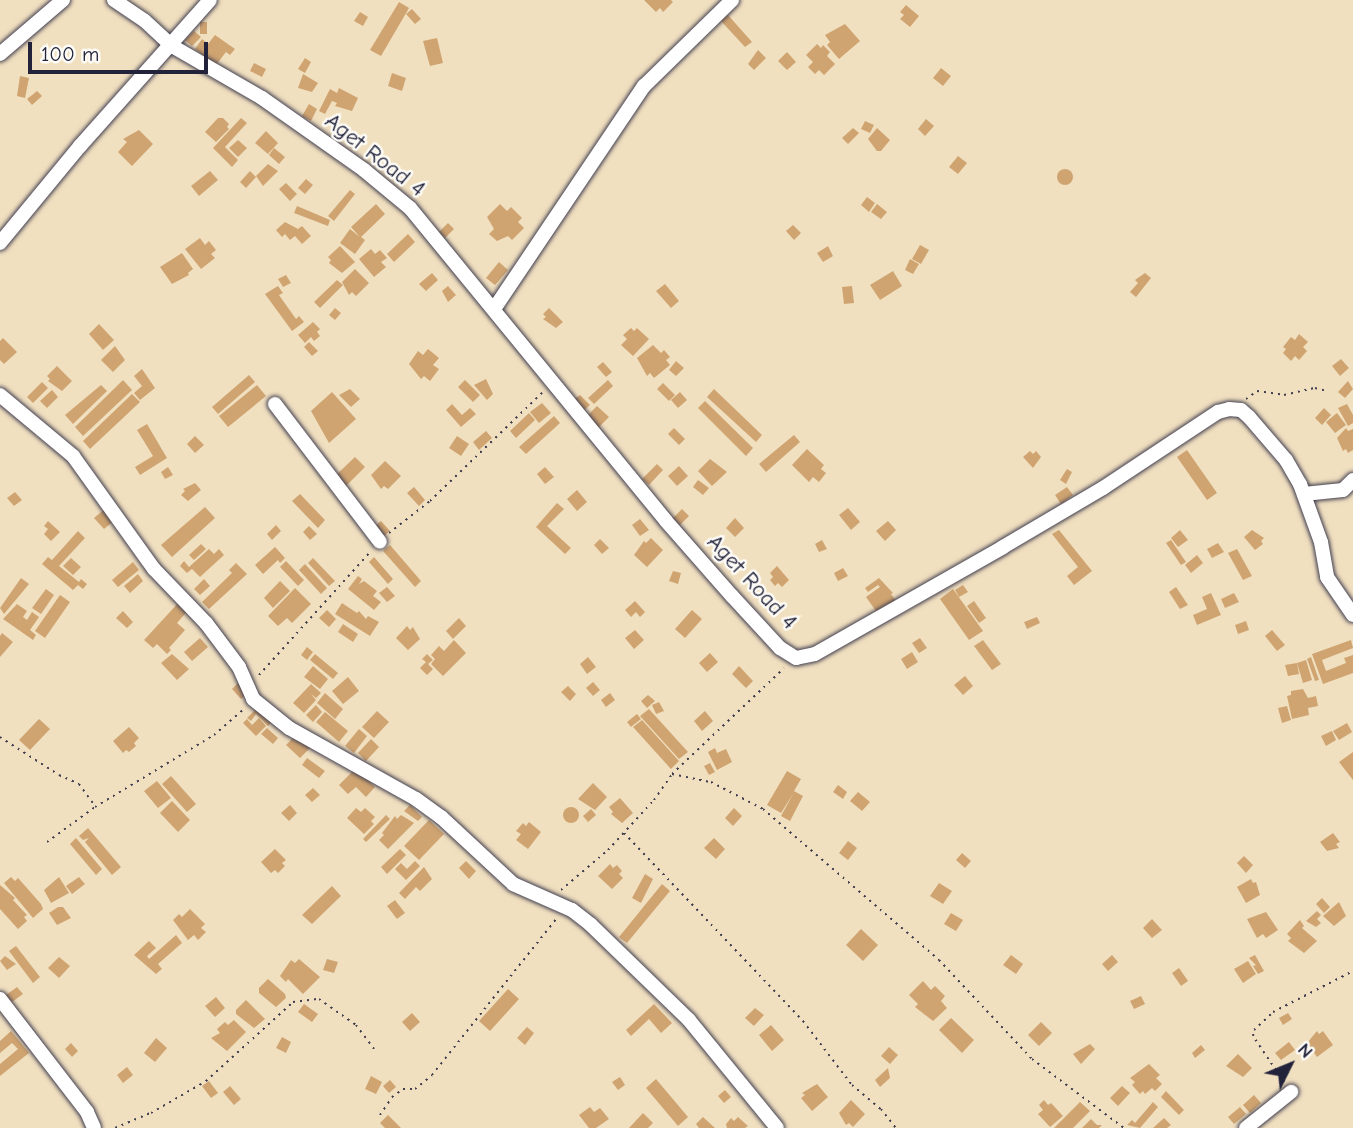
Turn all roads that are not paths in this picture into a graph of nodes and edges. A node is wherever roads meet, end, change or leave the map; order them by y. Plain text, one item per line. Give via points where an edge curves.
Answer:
1 (63, 0) edge
2 (114, 0) edge
3 (210, 0) edge
4 (733, 0) edge
5 (172, 46) junction
6 (0, 54) edge
7 (0, 243) edge
8 (494, 309) junction
9 (0, 395) edge
10 (275, 404) dead end
11 (1353, 480) edge
12 (1304, 494) junction
13 (380, 542) road end
14 (1353, 615) edge
15 (0, 999) edge
16 (1291, 1091) road end
17 (94, 1128) edge
18 (777, 1128) edge
19 (1246, 1128) edge

1 - 6 street
2 - 5 street, Aget Road 4
3 - 5 street
4 - 8 street via 644,86
5 - 7 street via 80,146
5 - 8 street, Aget Road 4 via 262,98 386,186
8 - 12 street, Aget Road 4 via 732,596 780,648 796,658 815,654 1081,501 1218,412 1236,410 1249,416 1286,460
9 - 18 street via 73,456 154,569 206,623 239,667 250,694 289,728 441,817 513,884 590,925 689,1020
10 - 13 street
11 - 12 street via 1343,490
12 - 14 street via 1321,541 1327,577
15 - 17 street via 87,1112
16 - 19 street

